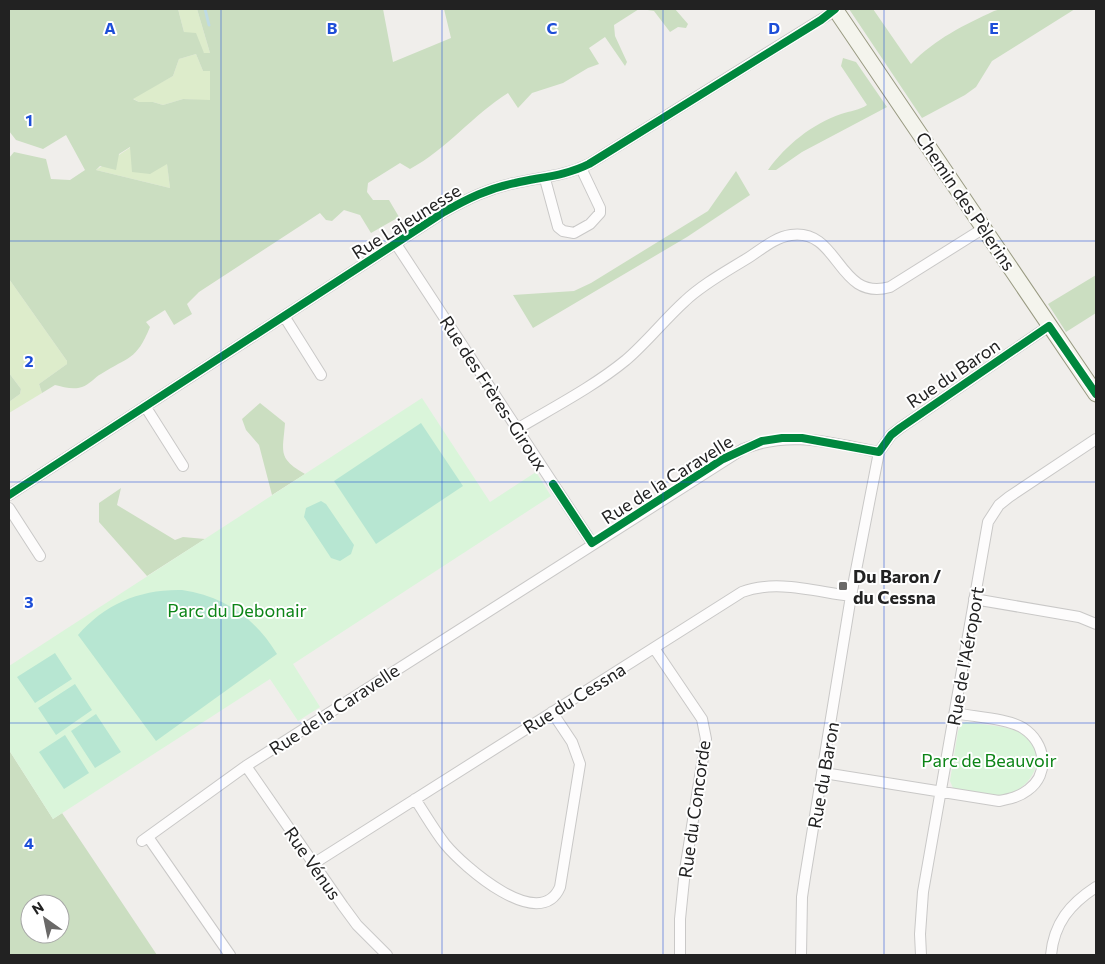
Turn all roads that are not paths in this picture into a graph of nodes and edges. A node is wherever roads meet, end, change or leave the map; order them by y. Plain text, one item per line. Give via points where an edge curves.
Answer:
1 (835, 9) edge
2 (581, 168) junction
3 (545, 179) junction
4 (984, 228) junction
5 (396, 244) junction
6 (284, 316) junction
7 (1050, 326) junction
8 (321, 375) dead end
9 (1096, 394) edge
10 (145, 406) junction
11 (517, 429) junction
12 (1096, 439) edge
13 (878, 452) junction
14 (183, 466) dead end
15 (9, 494) edge
16 (9, 508) edge
17 (592, 543) junction
18 (40, 556) dead end
19 (851, 596) junction
20 (974, 599) junction
21 (1096, 624) edge
22 (654, 648) junction
23 (552, 712) junction
24 (955, 713) junction
25 (246, 766) junction
26 (824, 773) junction
27 (942, 793) junction
28 (415, 799) junction
29 (314, 864) junction
30 (1096, 887) edge
31 (230, 955) edge
32 (387, 955) edge
33 (680, 955) edge
34 (801, 955) edge
35 (921, 955) edge
36 (1051, 955) edge

1 - 2 street, Rue Lajeunesse
1 - 4 street, Chemin des Pèlerins
2 - 3 street, Rue Lajeunesse
2 - 3 street via 600,214 574,233 558,227
3 - 5 street, Rue Lajeunesse via 516,182 483,192 444,212
4 - 7 street, Chemin des Pèlerins
4 - 11 street via 882,289 870,289 850,279 824,245 814,238 797,234 780,238 695,292 616,367
5 - 6 street, Rue Lajeunesse
5 - 11 street, Rue des Frères-Giroux
6 - 8 street
6 - 10 street, Rue Lajeunesse
7 - 9 street, Chemin des Pèlerins
7 - 13 street, Rue du Baron via 900,428
10 - 14 street
10 - 15 street, Rue Lajeunesse
11 - 17 street, Rue des Frères-Giroux
12 - 20 street, Rue de l'Aéroport via 1009,497 993,513 986,531
13 - 17 street, Rue de la Caravelle via 802,438 762,441 723,459
13 - 19 street, Rue du Baron
16 - 18 street
17 - 25 street, Rue de la Caravelle
19 - 22 street, Rue du Cessna via 775,586 754,588 732,598
19 - 26 street, Rue du Baron
20 - 21 street via 1079,617
20 - 24 street, Rue de l'Aéroport
22 - 23 street, Rue du Cessna
22 - 33 street, Rue du Concorde via 702,719 706,739 685,870
23 - 28 street, Rue du Cessna
23 - 28 street via 572,742 580,764 560,887 550,900 534,904 525,902 494,886 445,844
24 - 27 street, Rue de l'Aéroport
24 - 27 street via 1023,728 1038,743 1043,762 1036,783 1012,798 999,801
25 - 29 street, Rue Vénus
25 - 31 street, Rue de la Caravelle via 145,839
26 - 27 street
26 - 34 street, Rue du Baron via 802,898
27 - 35 street, Rue de l'Aéroport via 923,892
28 - 29 street, Rue du Cessna
29 - 32 street, Rue Vénus via 357,925
30 - 36 street via 1070,907 1062,918

